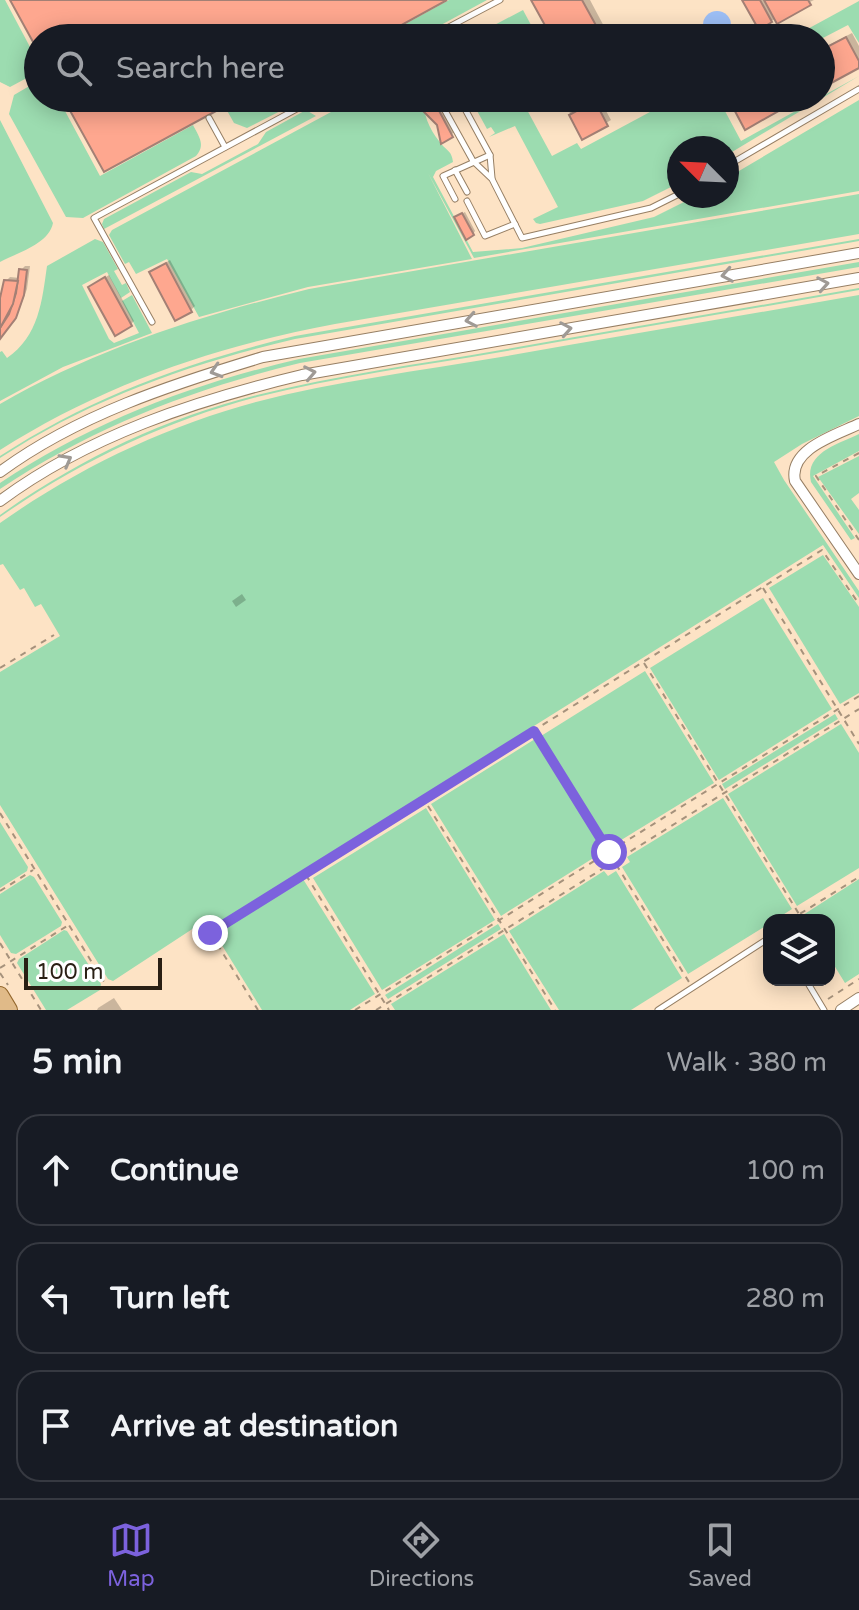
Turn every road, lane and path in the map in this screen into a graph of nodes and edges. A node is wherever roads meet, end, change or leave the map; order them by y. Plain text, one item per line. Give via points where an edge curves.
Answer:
1 (500, 0) edge
2 (455, 24) edge
3 (859, 89) edge
4 (835, 103) edge
5 (291, 112) edge
6 (446, 112) edge
7 (467, 112) edge
8 (820, 112) edge
9 (209, 118) dead end
10 (225, 147) junction
11 (490, 155) junction
12 (739, 159) edge
13 (473, 161) junction
14 (455, 170) junction
15 (492, 179) junction
16 (467, 192) dead end
17 (455, 199) dead end
18 (667, 200) edge
19 (467, 201) dead end
20 (515, 224) junction
21 (859, 253) edge
22 (859, 278) edge
23 (152, 322) dead end
24 (859, 424) edge
25 (859, 453) edge
26 (0, 472) edge
27 (0, 501) edge
28 (859, 540) edge
29 (859, 574) edge
30 (762, 588) junction
31 (859, 604) edge
32 (54, 635) dead end
33 (643, 662) junction
34 (0, 668) edge
35 (859, 696) edge
36 (838, 709) junction
37 (859, 709) edge
38 (844, 719) junction
39 (534, 731) junction
40 (859, 744) edge
41 (718, 784) junction
42 (724, 793) junction
43 (428, 806) dead end
44 (0, 814) edge
45 (609, 852) junction
46 (615, 862) junction
47 (35, 869) junction
48 (305, 874) junction
49 (859, 877) edge
50 (0, 891) edge
51 (799, 914) joint
52 (499, 920) junction
53 (69, 924) junction
54 (505, 930) junction
55 (763, 942) edge
56 (0, 943) edge
57 (11, 961) junction
58 (0, 968) edge
59 (859, 979) edge
60 (104, 982) dead end
61 (689, 983) dead end
62 (810, 986) edge
63 (0, 995) edge
64 (380, 995) junction
65 (859, 998) edge
66 (385, 1004) junction
67 (822, 1007) edge
68 (9, 1010) edge
69 (41, 1010) edge
70 (258, 1010) edge
71 (355, 1010) edge
72 (376, 1010) edge
73 (389, 1010) edge
74 (555, 1010) edge
75 (658, 1010) edge
76 (841, 1010) edge

1 - 2 lane
3 - 4 lane
5 - 10 lane
6 - 13 lane
7 - 11 lane
8 - 12 lane
9 - 10 lane
10 - 23 lane via 94,218
11 - 13 lane
11 - 15 lane
13 - 14 lane
13 - 15 lane
14 - 16 lane
14 - 17 lane via 443,177
15 - 20 lane
18 - 20 lane via 522,238
19 - 20 lane via 485,236
21 -> 26 street via 263,357 114,409
27 -> 22 street via 100,443 239,390
24 - 29 street via 813,447 800,457 793,473
25 - 28 path via 816,476
30 - 31 path via 822,550
30 - 33 path
30 - 36 path
32 - 34 path
33 - 39 path
33 - 41 path
35 - 36 path
36 - 38 path
36 - 41 path
37 - 38 path
38 - 40 path
38 - 42 path
39 - 45 path
39 - 48 path
41 - 42 path
41 - 45 path
42 - 46 path
42 - 51 path
43 - 52 path
44 - 47 path
45 - 46 path
45 - 52 path
46 - 54 path
46 - 61 path
47 - 50 path
47 - 53 path
48 - 64 path
48 - 70 path via 208,934
49 - 51 path
52 - 54 path
52 - 64 path
53 - 57 path
53 - 60 path
54 - 66 path
54 - 74 path
55 - 75 lane
56 - 57 path
57 - 58 path
57 - 69 path
59 - 67 path
62 - 67 lane
63 - 68 main road
64 - 66 path
64 - 71 path
65 - 76 street
66 - 72 path
66 - 73 path

